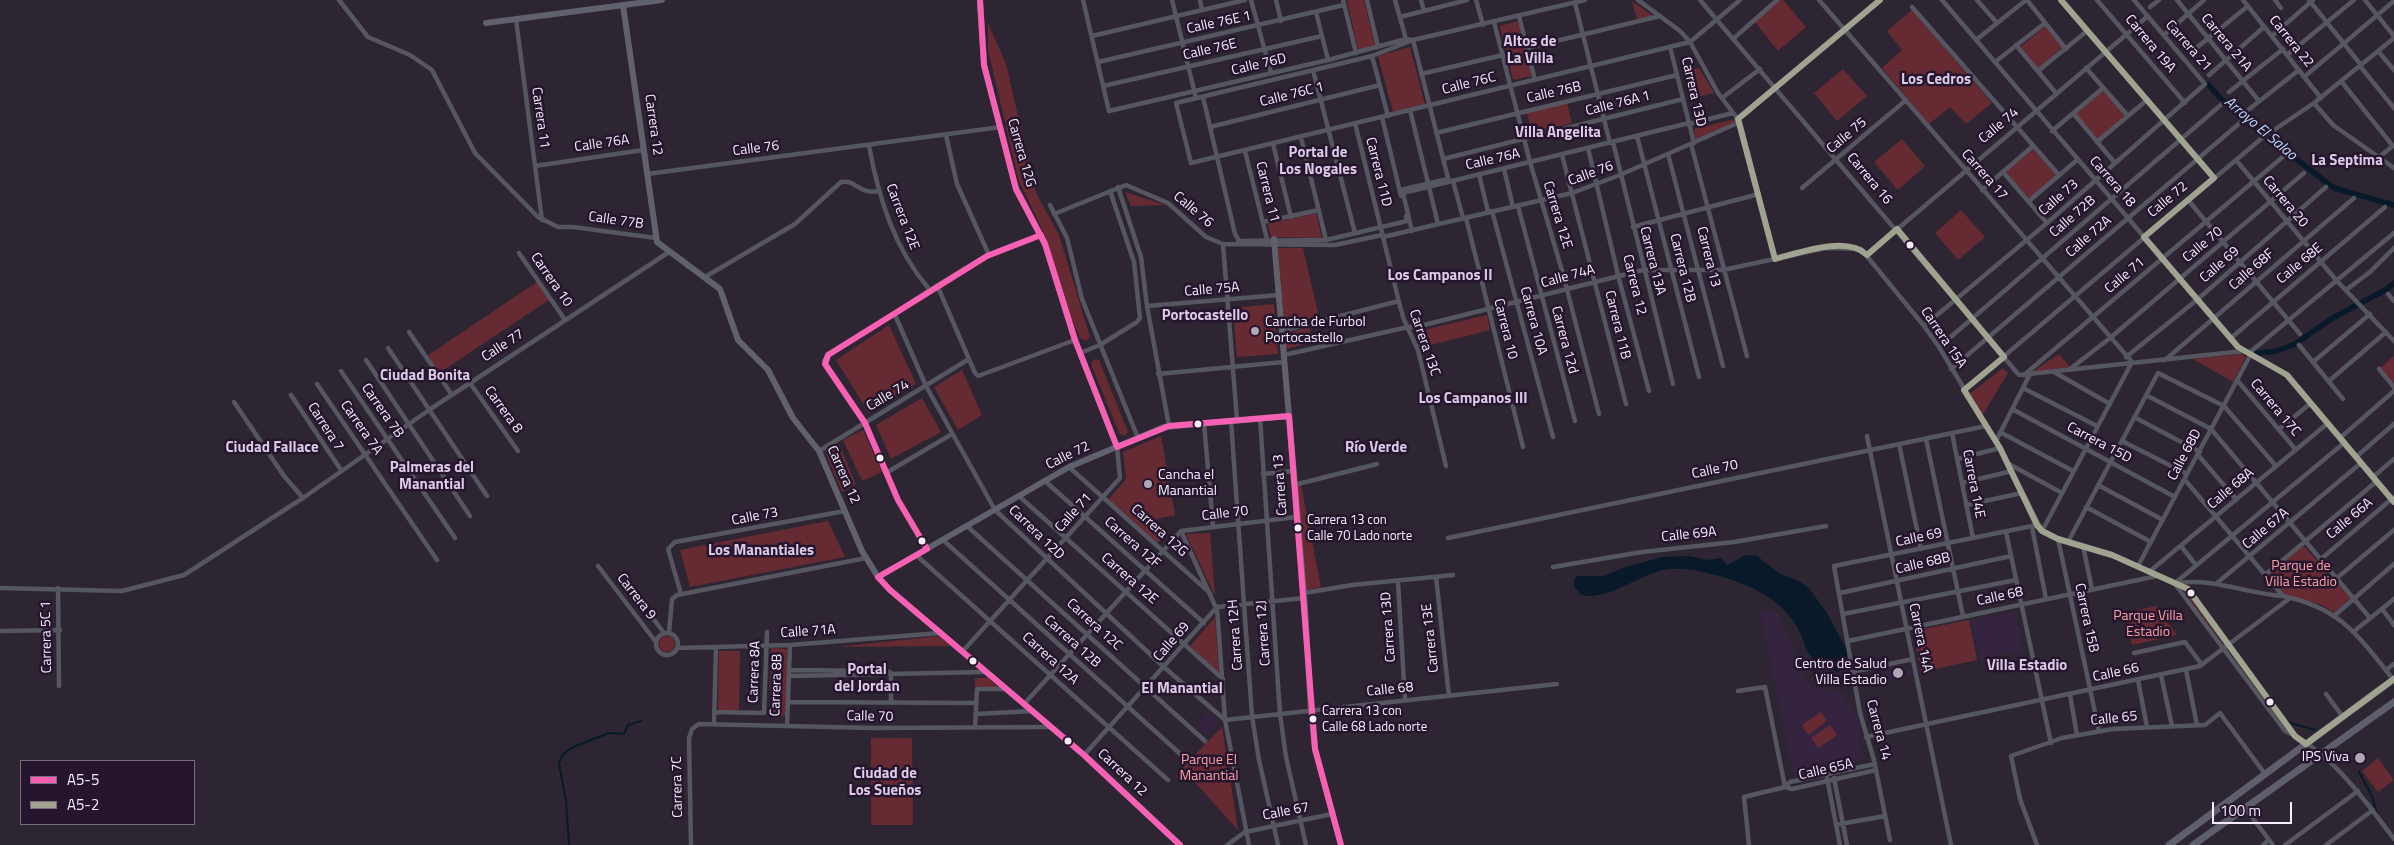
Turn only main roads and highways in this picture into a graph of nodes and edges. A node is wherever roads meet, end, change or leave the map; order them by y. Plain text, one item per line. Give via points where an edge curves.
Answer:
1 (2394, 679) edge
2 (2394, 702) edge
3 (2169, 845) edge
4 (2194, 845) edge

1 - 3 main road
2 - 4 main road

